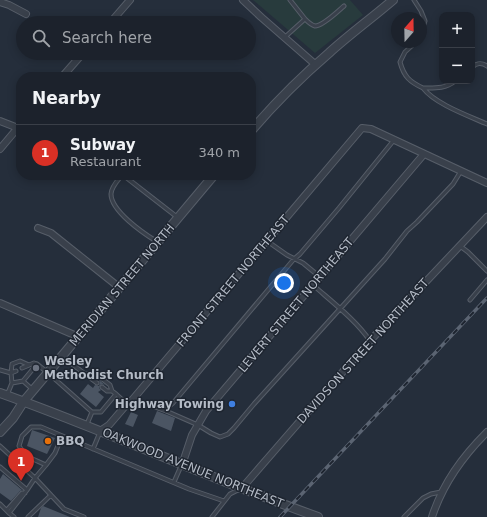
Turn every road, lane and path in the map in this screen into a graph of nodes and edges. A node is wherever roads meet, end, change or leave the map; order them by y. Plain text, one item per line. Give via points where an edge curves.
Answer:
1 (130, 0) edge
2 (243, 0) edge
3 (290, 0) edge
4 (414, 0) edge
5 (390, 1) edge
6 (0, 2) edge
7 (344, 6) dead end
8 (421, 12) edge
9 (26, 14) dead end
10 (116, 16) edge
11 (305, 19) junction
12 (284, 37) junction
13 (409, 48) edge
14 (77, 60) edge
15 (316, 65) junction
16 (475, 65) edge
17 (487, 66) edge
18 (66, 72) edge
19 (450, 84) edge
20 (423, 88) junction
21 (0, 121) edge
22 (487, 124) edge
23 (16, 125) edge
24 (256, 126) edge
25 (16, 131) edge
26 (394, 140) junction
27 (0, 149) edge
28 (424, 154) junction
29 (461, 171) junction
30 (118, 180) edge
31 (129, 180) edge
32 (210, 180) edge
33 (487, 183) edge
34 (178, 217) junction
35 (487, 217) edge
36 (38, 228) dead end
37 (267, 241) junction
38 (158, 242) junction
39 (460, 246) junction
40 (294, 259) junction
41 (487, 271) edge
42 (320, 277) junction
43 (487, 280) edge
44 (313, 285) junction
45 (120, 288) junction
46 (470, 300) dead end
47 (0, 304) edge
48 (340, 309) junction
49 (79, 337) junction
50 (370, 341) junction
51 (62, 356) junction
52 (37, 364) junction
53 (29, 365) junction
54 (22, 368) dead end
55 (0, 370) edge
56 (16, 371) dead end
57 (11, 373) junction
58 (48, 373) junction
59 (85, 374) junction
60 (23, 381) junction
61 (12, 383) junction
62 (97, 383) dead end
63 (102, 388) dead end
64 (34, 390) junction
65 (112, 390) junction
66 (4, 394) edge
67 (116, 394) junction
68 (133, 399) junction
69 (24, 401) junction
70 (127, 404) junction
71 (166, 411) junction
72 (92, 412) junction
73 (198, 425) junction
74 (86, 426) junction
75 (100, 431) junction
76 (0, 432) edge
77 (487, 432) edge
78 (62, 436) junction
79 (0, 446) edge
80 (93, 449) junction
81 (182, 465) junction
82 (46, 466) junction
83 (0, 467) edge
84 (35, 478) junction
85 (174, 482) junction
86 (242, 488) junction
87 (442, 491) junction
88 (26, 492) junction
89 (51, 495) junction
90 (224, 501) junction
91 (0, 504) edge
92 (8, 512) junction
93 (304, 515) edge
94 (14, 517) edge
95 (28, 517) edge
96 (84, 517) edge
97 (212, 517) edge
98 (318, 517) edge
99 (404, 517) edge
100 (432, 517) edge

1 - 10 street
2 - 12 street
3 - 11 lane
4 - 8 lane
5 - 15 street
6 - 9 street
7 - 11 lane via 322,25 310,24
11 - 12 lane
12 - 15 street
13 - 20 lane via 400,62 412,83
14 - 18 street
15 - 24 street
16 - 17 lane via 482,63
19 - 20 lane via 438,88
20 - 22 lane via 434,99
21 - 23 street
25 - 27 street
26 - 28 street
26 - 37 street, FRONT STREET NORTHEAST via 371,129 362,128
26 - 40 lane
28 - 29 street
28 - 42 street, LEVERT STREET NORTHEAST
29 - 33 street
29 - 48 lane via 454,184 406,231 385,259
30 - 38 lane via 111,193 112,201 125,217
31 - 34 lane
32 - 34 street, MERIDIAN STREET NORTH
34 - 38 street, MERIDIAN STREET NORTH
35 - 39 street, DAVIDSON STREET NORTHEAST
36 - 45 street via 51,233
37 - 40 lane
37 - 68 street, FRONT STREET NORTHEAST
38 - 45 street, MERIDIAN STREET NORTH
39 - 41 lane
39 - 50 street, DAVIDSON STREET NORTHEAST
40 - 42 lane
40 - 71 lane
42 - 44 street, LEVERT STREET NORTHEAST
43 - 46 lane
44 - 48 lane
44 - 73 street, LEVERT STREET NORTHEAST via 206,411
45 - 49 street, MERIDIAN STREET NORTH
47 - 49 street
48 - 50 lane
48 - 73 lane via 228,434 220,436
49 - 51 street, MERIDIAN STREET NORTH
50 - 86 street, DAVIDSON STREET NORTHEAST
51 - 58 street, MERIDIAN STREET NORTH
51 - 59 lane
52 - 53 lane
52 - 58 lane
52 - 60 lane
53 - 54 lane
53 - 57 lane via 20,361 12,364
55 - 57 lane
56 - 57 lane
57 - 61 lane
58 - 64 street, MERIDIAN STREET NORTH
58 - 72 lane
59 - 62 lane
59 - 65 lane via 96,374 110,385
60 - 61 lane
60 - 64 lane
61 - 66 lane
63 - 65 lane
64 - 69 street, MERIDIAN STREET NORTH
65 - 67 lane
66 - 69 street, OAKWOOD AVENUE NORTHEAST
67 - 70 lane
67 - 72 lane via 101,412
68 - 70 street, FRONT STREET NORTHEAST
68 - 71 lane
69 - 74 street, OAKWOOD AVENUE NORTHEAST
69 - 76 street, MERIDIAN STREET NORTH
70 - 75 street, FRONT STREET NORTHEAST via 110,425
71 - 73 lane
72 - 74 lane
73 - 81 street, LEVERT STREET NORTHEAST
74 - 75 street, OAKWOOD AVENUE NORTHEAST
75 - 80 lane
75 - 81 street, OAKWOOD AVENUE NORTHEAST
77 - 87 street via 461,461
78 - 80 lane
78 - 82 lane
78 - 82 lane via 41,427 31,427 22,436 19,446 26,456
79 - 84 lane
80 - 85 lane
81 - 85 lane
81 - 86 street, OAKWOOD AVENUE NORTHEAST
82 - 84 lane
83 - 88 lane
84 - 88 lane
84 - 89 lane
85 - 90 lane
86 - 90 lane via 230,494
86 - 93 street, OAKWOOD AVENUE NORTHEAST
87 - 99 lane via 423,498
87 - 100 street
88 - 92 lane via 22,493
89 - 95 lane
89 - 96 lane via 64,509
90 - 97 lane
91 - 92 lane
92 - 94 lane
93 - 98 street, OAKWOOD AVENUE NORTHEAST

